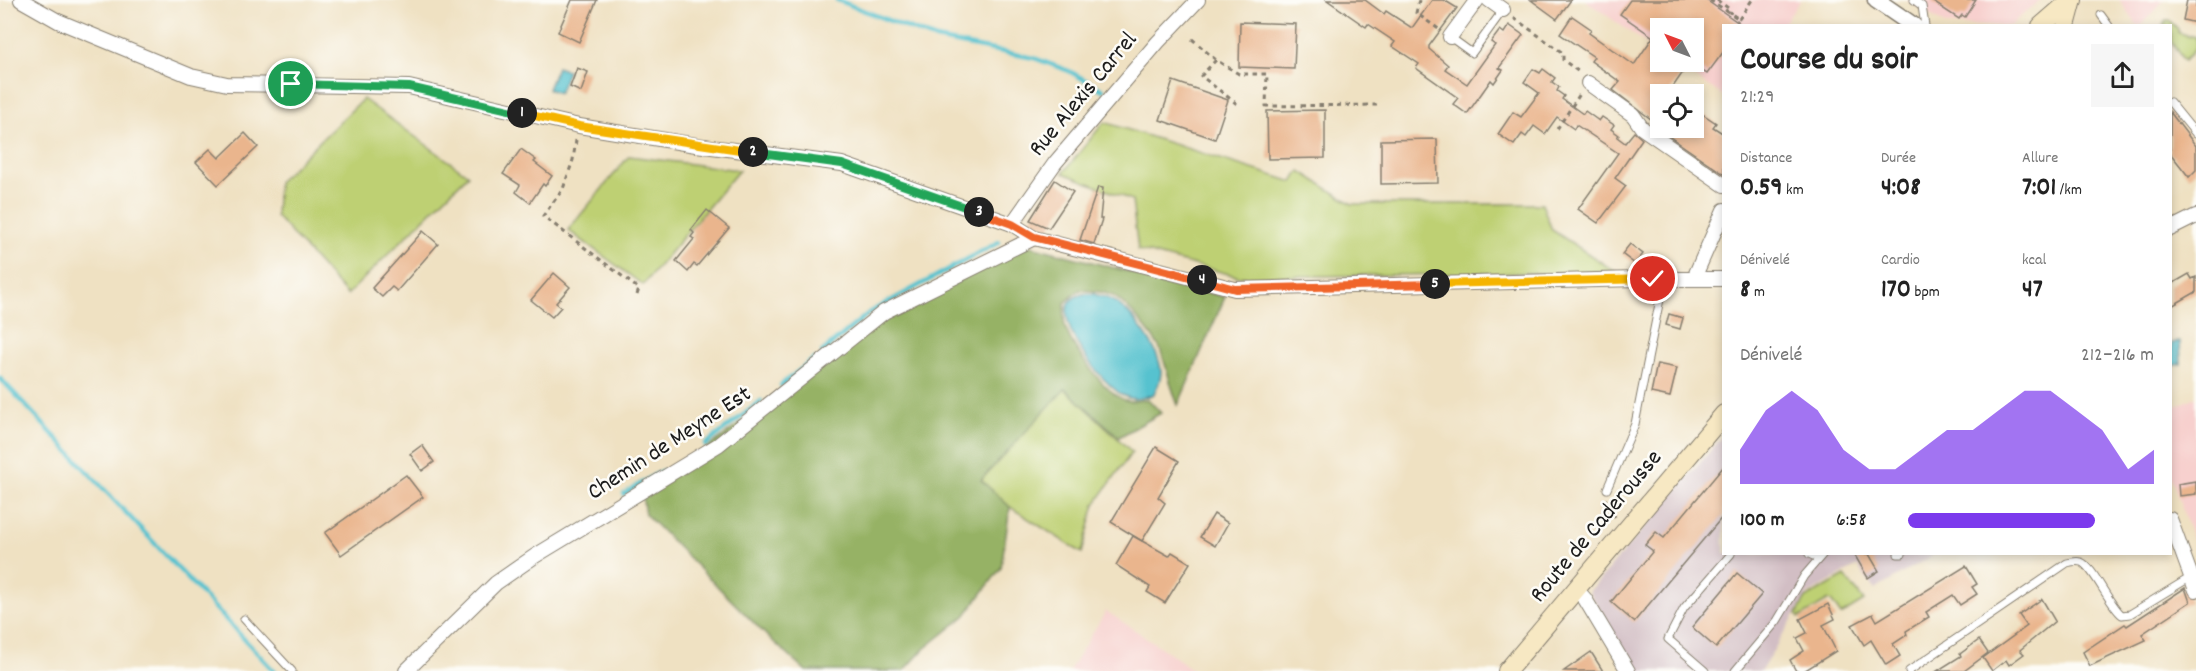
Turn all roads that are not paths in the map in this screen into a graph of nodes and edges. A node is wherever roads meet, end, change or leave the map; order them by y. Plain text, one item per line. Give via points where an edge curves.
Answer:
1 (21, 0) edge
2 (1198, 0) edge
3 (1477, 0) edge
4 (1489, 0) edge
5 (1876, 0) edge
6 (1914, 0) edge
7 (2072, 0) edge
8 (1503, 10) joint
9 (2101, 15) dead end
10 (1911, 24) edge
11 (1925, 24) edge
12 (2043, 24) edge
13 (2066, 24) edge
14 (2108, 24) edge
15 (1450, 37) joint
16 (1588, 83) road end
17 (2172, 104) edge
18 (2196, 134) edge
19 (1722, 184) edge
20 (2196, 216) edge
21 (1012, 224) junction
22 (2172, 228) edge
23 (1719, 231) edge
24 (1034, 237) junction
25 (1694, 278) junction
26 (1664, 279) junction
27 (1722, 279) edge
28 (1722, 416) edge
29 (1607, 489) road end
30 (2172, 524) edge
31 (1730, 555) edge
32 (1821, 556) edge
33 (2194, 583) edge
34 (1575, 589) junction
35 (243, 619) dead end
36 (292, 671) edge
37 (406, 671) edge
38 (1507, 671) edge
39 (1628, 671) edge
40 (1705, 671) edge
41 (1735, 671) edge
42 (1909, 671) edge

1 - 21 street via 58,21 191,76 227,84 409,87 579,126 842,164
2 - 21 street, Rue Alexis Carrel via 1055,163
3 - 15 street
4 - 8 street
5 - 10 street
6 - 11 lane via 1922,6
7 - 12 main road
7 - 13 main road
8 - 15 lane via 1472,53
9 - 14 lane
16 - 19 street via 1633,115 1642,128
17 - 18 lane
20 - 22 street
21 - 24 street
23 - 25 street
24 - 26 street via 1235,289
24 - 37 street, Chemin de Meyne Est via 884,312 718,444 496,583
25 - 26 street
25 - 27 street
26 - 29 lane via 1635,424
28 - 34 main road, Route de Caderousse
30 - 33 street
31 - 40 lane via 1684,608 1668,639
32 - 41 lane via 1777,621
33 - 42 lane via 2122,615 2088,566 2080,561 2067,563
34 - 38 main road, Route de Caderousse
34 - 39 street
35 - 36 lane

